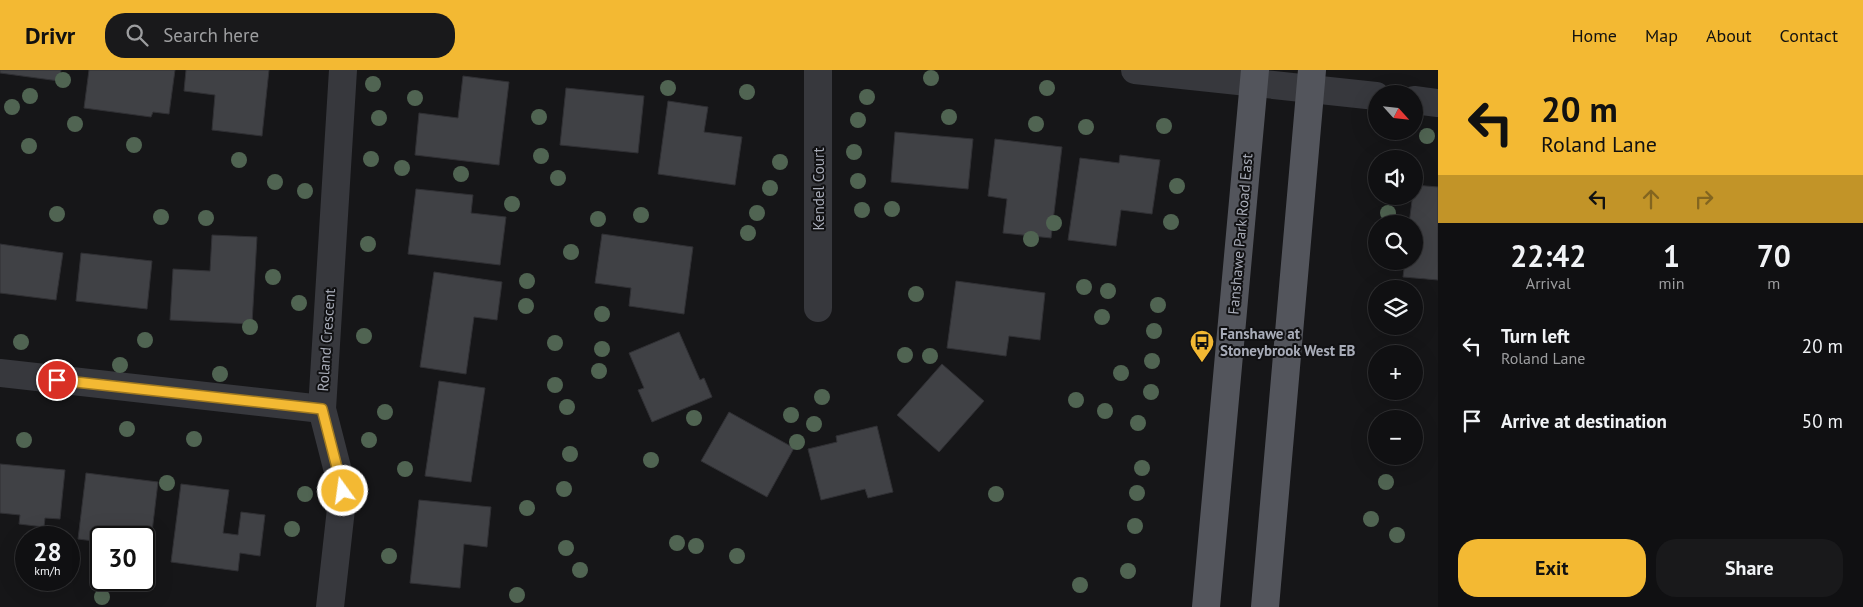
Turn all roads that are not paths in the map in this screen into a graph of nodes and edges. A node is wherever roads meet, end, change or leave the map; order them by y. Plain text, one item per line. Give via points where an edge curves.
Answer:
1 (343, 70) edge
2 (818, 70) edge
3 (1135, 70) edge
4 (1255, 77) edge
5 (1312, 79) edge
6 (1368, 94) edge
7 (1423, 101) edge
8 (1438, 103) edge
9 (818, 308) dead end
10 (0, 373) edge
11 (322, 409) junction
12 (330, 607) edge
13 (1206, 607) edge
14 (1265, 607) edge

1 - 11 street, Roland Crescent
2 - 9 street, Kendel Court
3 - 4 street
4 - 5 street
4 - 13 main road, Fanshawe Park Road East
5 - 6 street
5 - 14 main road
7 - 8 street
10 - 11 street
11 - 12 street, Roland Crescent via 343,491

